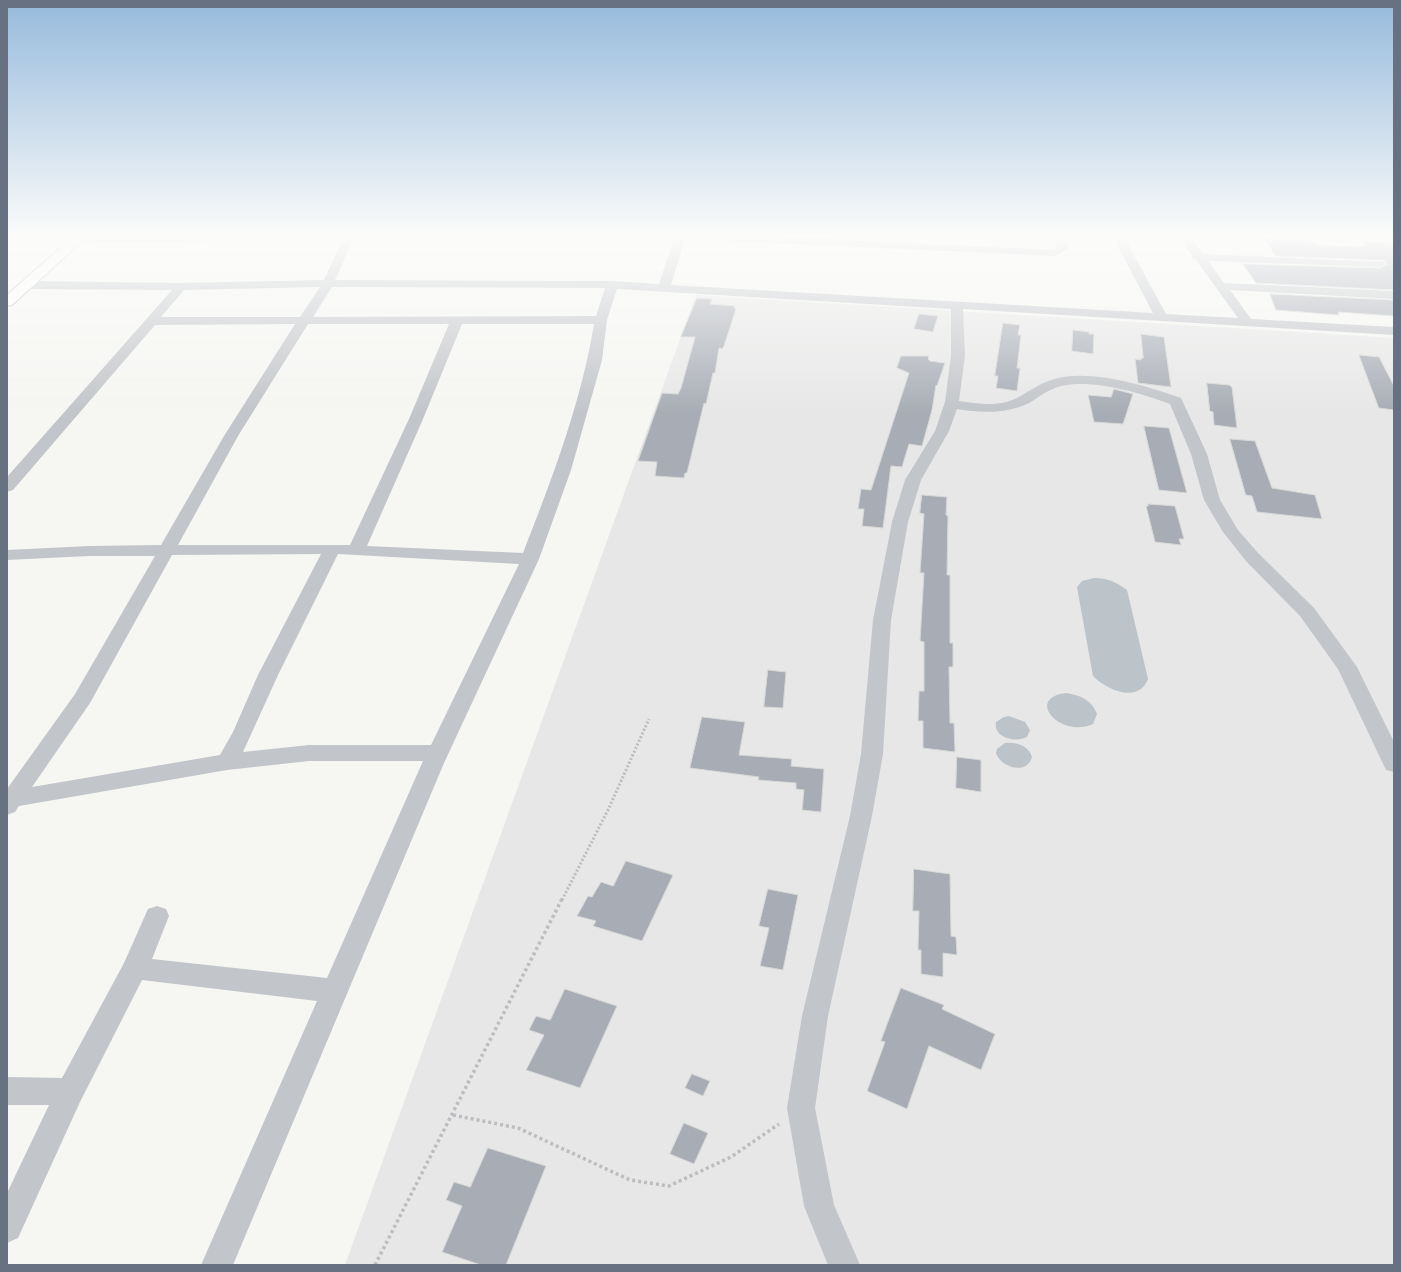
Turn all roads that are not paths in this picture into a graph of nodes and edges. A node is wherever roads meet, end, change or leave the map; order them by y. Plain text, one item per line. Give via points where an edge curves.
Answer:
1 (16, 294) edge
2 (175, 294) edge
3 (321, 294) edge
4 (609, 294) edge
5 (791, 294) edge
6 (1149, 294) edge
7 (1226, 294) edge
8 (1382, 294) edge
9 (1394, 295) edge
10 (7, 302) edge
11 (957, 304) junction
12 (1161, 316) junction
13 (457, 320) junction
14 (601, 320) junction
15 (152, 321) junction
16 (303, 321) junction
17 (1247, 322) junction
18 (1394, 331) edge
19 (951, 404) junction
20 (7, 487) edge
21 (332, 549) junction
22 (356, 550) junction
23 (166, 551) junction
24 (7, 555) edge
25 (530, 560) junction
26 (438, 753) junction
27 (227, 762) junction
28 (1394, 764) edge
29 (9, 801) edge
30 (157, 916) dead end
31 (135, 968) junction
32 (335, 991) junction
33 (7, 1091) edge
34 (70, 1092) junction
35 (7, 1226) edge
36 (217, 1265) edge
37 (844, 1265) edge

1 - 10 main road
2 - 15 street
3 - 16 street
4 - 14 street
5 - 11 street
6 - 12 street
7 - 17 street
8 - 9 street
11 - 12 street
11 - 19 street via 958,355
12 - 17 street
13 - 14 street
13 - 16 street
13 - 22 street via 416,419
14 - 25 street via 595,360 563,470
15 - 16 street
15 - 20 street
16 - 23 street via 231,436
17 - 18 street
19 - 28 street via 977,409 996,407 1017,403 1059,382 1085,381 1150,391 1176,401 1199,454 1212,500 1227,526 1252,557 1307,612 1347,667
19 - 37 street via 942,431 913,480 900,522 882,620 872,754 861,816 815,1016 801,1108 819,1206
21 - 22 street
21 - 23 street
21 - 27 street
22 - 25 street
23 - 24 street
23 - 29 street via 82,698
25 - 26 street
26 - 27 street via 309,753
26 - 32 street
27 - 29 street
30 - 31 street
31 - 32 street
31 - 34 street
32 - 36 street
33 - 34 street
34 - 35 street

